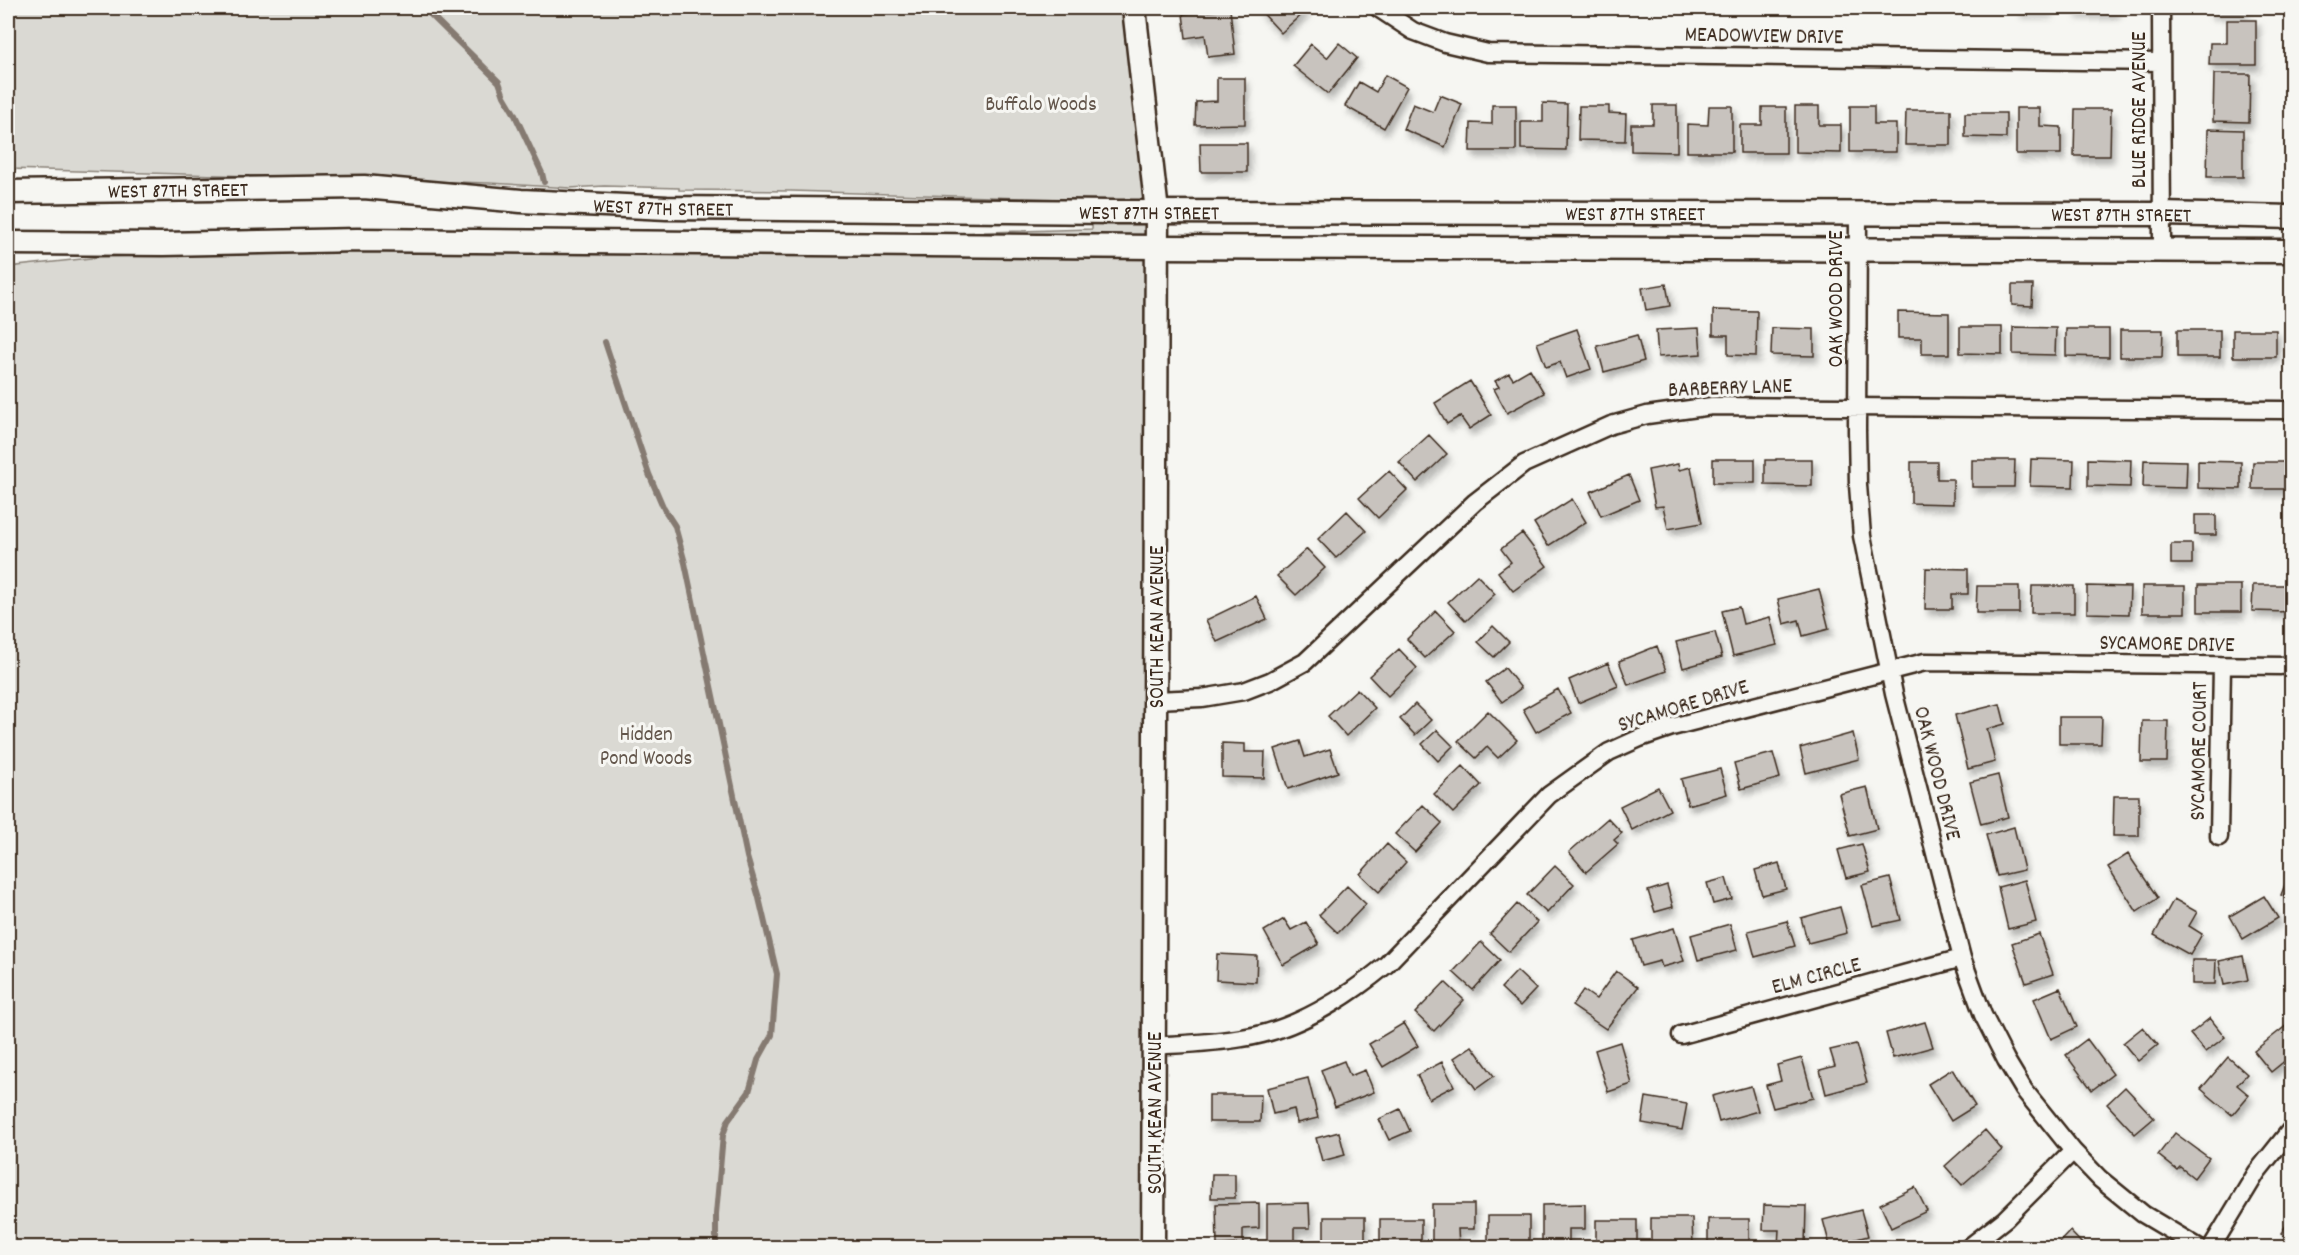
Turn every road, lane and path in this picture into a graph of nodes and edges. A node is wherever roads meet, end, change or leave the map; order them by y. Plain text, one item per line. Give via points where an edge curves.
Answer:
1 (1134, 8) edge
2 (1378, 8) edge
3 (2161, 8) edge
4 (2160, 62) junction
5 (8, 192) edge
6 (1157, 212) junction
7 (2161, 214) junction
8 (1858, 215) junction
9 (2292, 217) edge
10 (8, 243) edge
11 (1157, 247) junction
12 (1858, 249) junction
13 (2162, 249) junction
14 (2292, 251) edge
15 (1857, 407) junction
16 (2292, 410) edge
17 (2222, 666) junction
18 (2292, 666) edge
19 (1890, 670) junction
20 (1155, 700) junction
21 (2219, 837) dead end
22 (1962, 958) junction
23 (1682, 1035) dead end
24 (1154, 1047) junction
25 (2292, 1128) edge
26 (2073, 1151) junction
27 (1153, 1248) edge
28 (1968, 1248) edge
29 (2200, 1248) edge
30 (2211, 1248) edge

1 - 6 main road, SOUTH KEAN AVENUE
2 - 4 street, MEADOWVIEW DRIVE via 1413,31 1488,53
3 - 4 street, BLUE RIDGE AVENUE
4 - 7 street, BLUE RIDGE AVENUE
5 - 6 main road, WEST 87TH STREET via 364,187 521,201 666,208
6 - 8 main road, WEST 87TH STREET
6 - 11 main road, SOUTH KEAN AVENUE
7 - 8 main road, WEST 87TH STREET
7 - 9 main road, WEST 87TH STREET
7 - 13 street, BLUE RIDGE AVENUE
8 - 12 street, OAK WOOD DRIVE
10 - 11 main road, WEST 87TH STREET via 369,240
11 - 12 main road, WEST 87TH STREET
11 - 20 main road, SOUTH KEAN AVENUE
12 - 13 main road, WEST 87TH STREET
12 - 15 street, OAK WOOD DRIVE
13 - 14 main road, WEST 87TH STREET
15 - 16 street, BARBERRY LANE
15 - 19 street, OAK WOOD DRIVE via 1862,536
15 - 20 street, BARBERRY LANE via 1680,409 1611,425 1575,439 1524,464 1475,502 1305,662 1244,691
17 - 18 street, SYCAMORE DRIVE
17 - 19 street, SYCAMORE DRIVE via 1925,662
17 - 21 street, SYCAMORE COURT
19 - 22 street, OAK WOOD DRIVE
19 - 24 street, SYCAMORE DRIVE via 1672,727 1609,752 1549,795 1386,965 1325,1009 1244,1038
20 - 24 main road, SOUTH KEAN AVENUE
22 - 23 street, ELM CIRCLE
22 - 26 street, OAK WOOD DRIVE via 1983,1015 2006,1060 2024,1090
24 - 27 main road, SOUTH KEAN AVENUE
25 - 30 street via 2257,1172
26 - 28 street via 2005,1219
26 - 29 street, OAK WOOD DRIVE via 2143,1214

